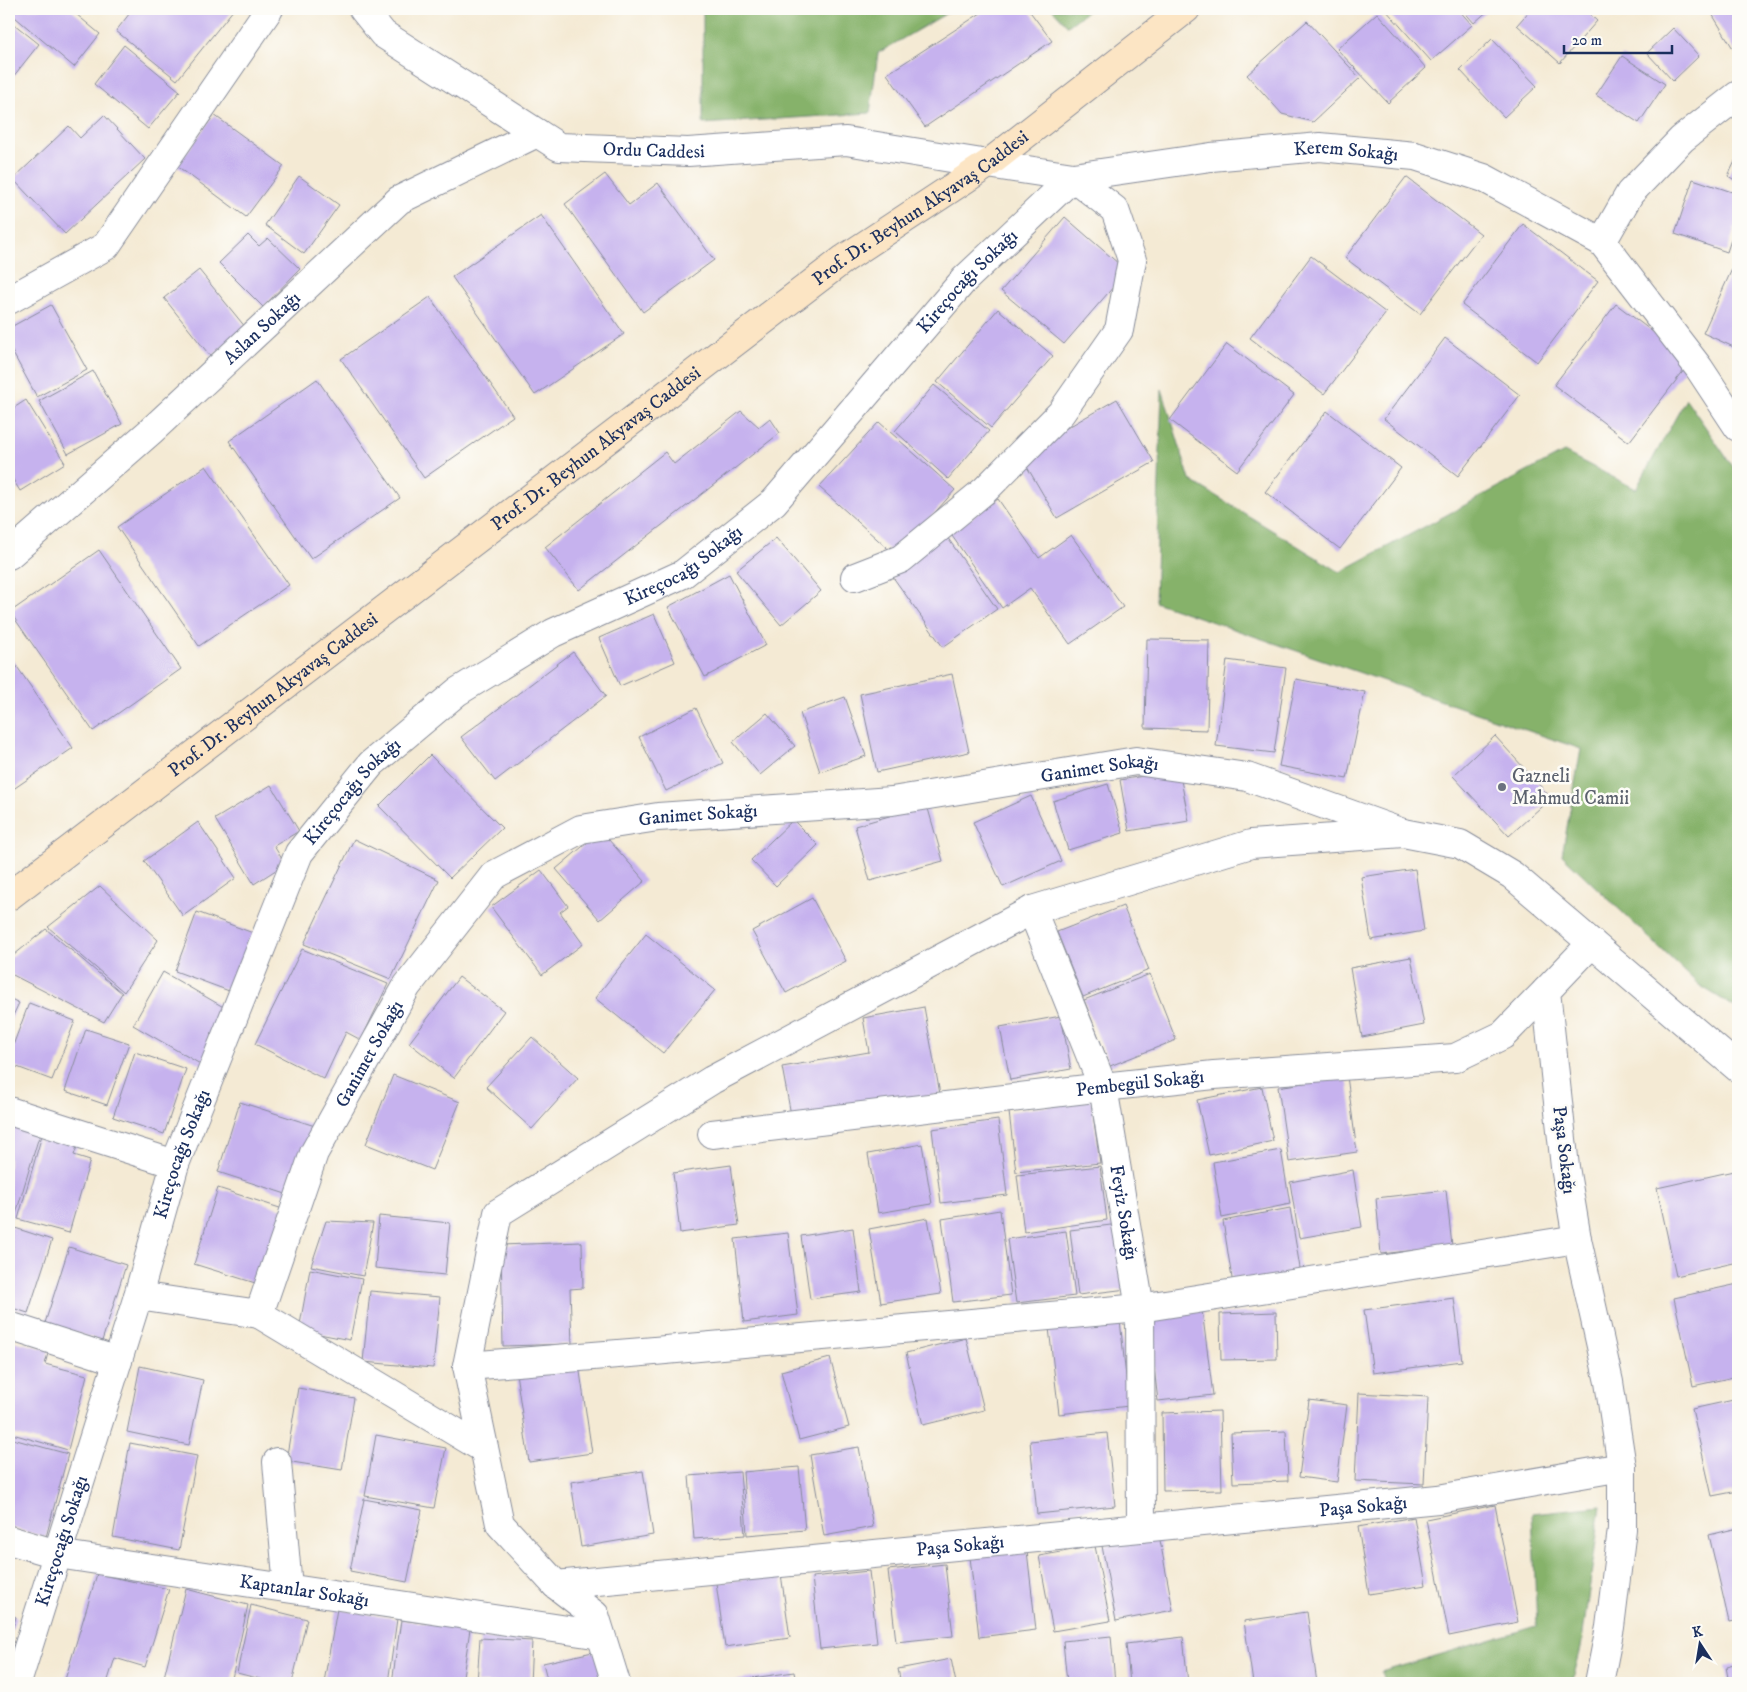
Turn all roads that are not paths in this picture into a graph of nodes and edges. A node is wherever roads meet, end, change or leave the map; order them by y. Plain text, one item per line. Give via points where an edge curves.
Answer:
1 (269, 9) edge
2 (363, 9) edge
3 (1186, 9) edge
4 (1738, 94) edge
5 (536, 133) junction
6 (988, 164) junction
7 (1073, 177) junction
8 (1602, 242) junction
9 (9, 300) edge
10 (1738, 426) edge
11 (9, 555) edge
12 (855, 577) dead end
13 (1403, 833) junction
14 (9, 896) edge
15 (1032, 910) junction
16 (1592, 943) junction
17 (1546, 991) junction
18 (1738, 1068) edge
19 (1103, 1087) junction
20 (9, 1111) edge
21 (712, 1134) dead end
22 (175, 1164) junction
23 (1577, 1239) junction
24 (138, 1296) junction
25 (1140, 1308) junction
26 (259, 1314) junction
27 (9, 1326) edge
28 (118, 1362) junction
29 (467, 1366) junction
30 (484, 1449) junction
31 (277, 1462) dead end
32 (1622, 1468) junction
33 (1141, 1528) junction
34 (9, 1540) edge
35 (57, 1554) junction
36 (556, 1585) junction
37 (288, 1588) junction
38 (601, 1635) junction
39 (17, 1683) edge
40 (616, 1683) edge
41 (1599, 1683) edge

1 - 9 street via 106,246
2 - 5 street, Ordu Caddesi via 383,34
3 - 6 main road, Prof. Dr. Beyhun Akyavaş Caddesi
4 - 8 street via 1682,139 1630,193
5 - 6 street, Ordu Caddesi via 559,147 688,152 846,141
5 - 11 street, Aslan Sokağı via 399,200 151,430
6 - 7 street, Ordu Caddesi
6 - 14 main road, Prof. Dr. Beyhun Akyavaş Caddesi via 844,259
7 - 8 street, Kerem Sokağı via 1211,157 1320,147 1415,156 1484,178
7 - 12 street via 1115,210 1132,260 1119,330 1060,413 985,490 902,559
7 - 22 street, Kireçocağı Sokağı via 964,280 774,502 682,574 553,634 457,692 371,764 300,853
8 - 10 street, Kerem Sokağı via 1699,368
13 - 15 street via 1251,844
13 - 16 street via 1467,848 1512,875
13 - 26 street, Ganimet Sokağı via 1247,777 1136,761 892,800 658,817 581,829 494,875 407,986 314,1153
15 - 19 street, Feyiz Sokağı
15 - 29 street via 712,1080 498,1213
16 - 17 street
16 - 18 street
17 - 19 street, Pembegül Sokağı via 1502,1035 1455,1058 1214,1075
17 - 23 street, Paşa Sokağı via 1565,1167
19 - 21 street, Pembegül Sokağı
19 - 25 street, Feyiz Sokağı
20 - 22 street
22 - 24 street, Kireçocağı Sokağı
23 - 25 street
23 - 32 street, Paşa Sokağı via 1609,1382
24 - 26 street
24 - 28 street, Kireçocağı Sokağı
25 - 29 street
25 - 33 street, Feyiz Sokağı
26 - 30 street
27 - 28 street
28 - 35 street, Kireçocağı Sokağı
29 - 30 street
30 - 36 street via 500,1524
31 - 37 street
32 - 33 street, Paşa Sokağı via 1438,1499
32 - 41 street via 1622,1529 1610,1627
33 - 36 street, Paşa Sokağı
34 - 35 street, Kaptanlar Sokağı
35 - 37 street, Kaptanlar Sokağı
35 - 39 street, Kireçocağı Sokağı
36 - 38 street via 595,1615
37 - 38 street, Kaptanlar Sokağı
38 - 40 street

